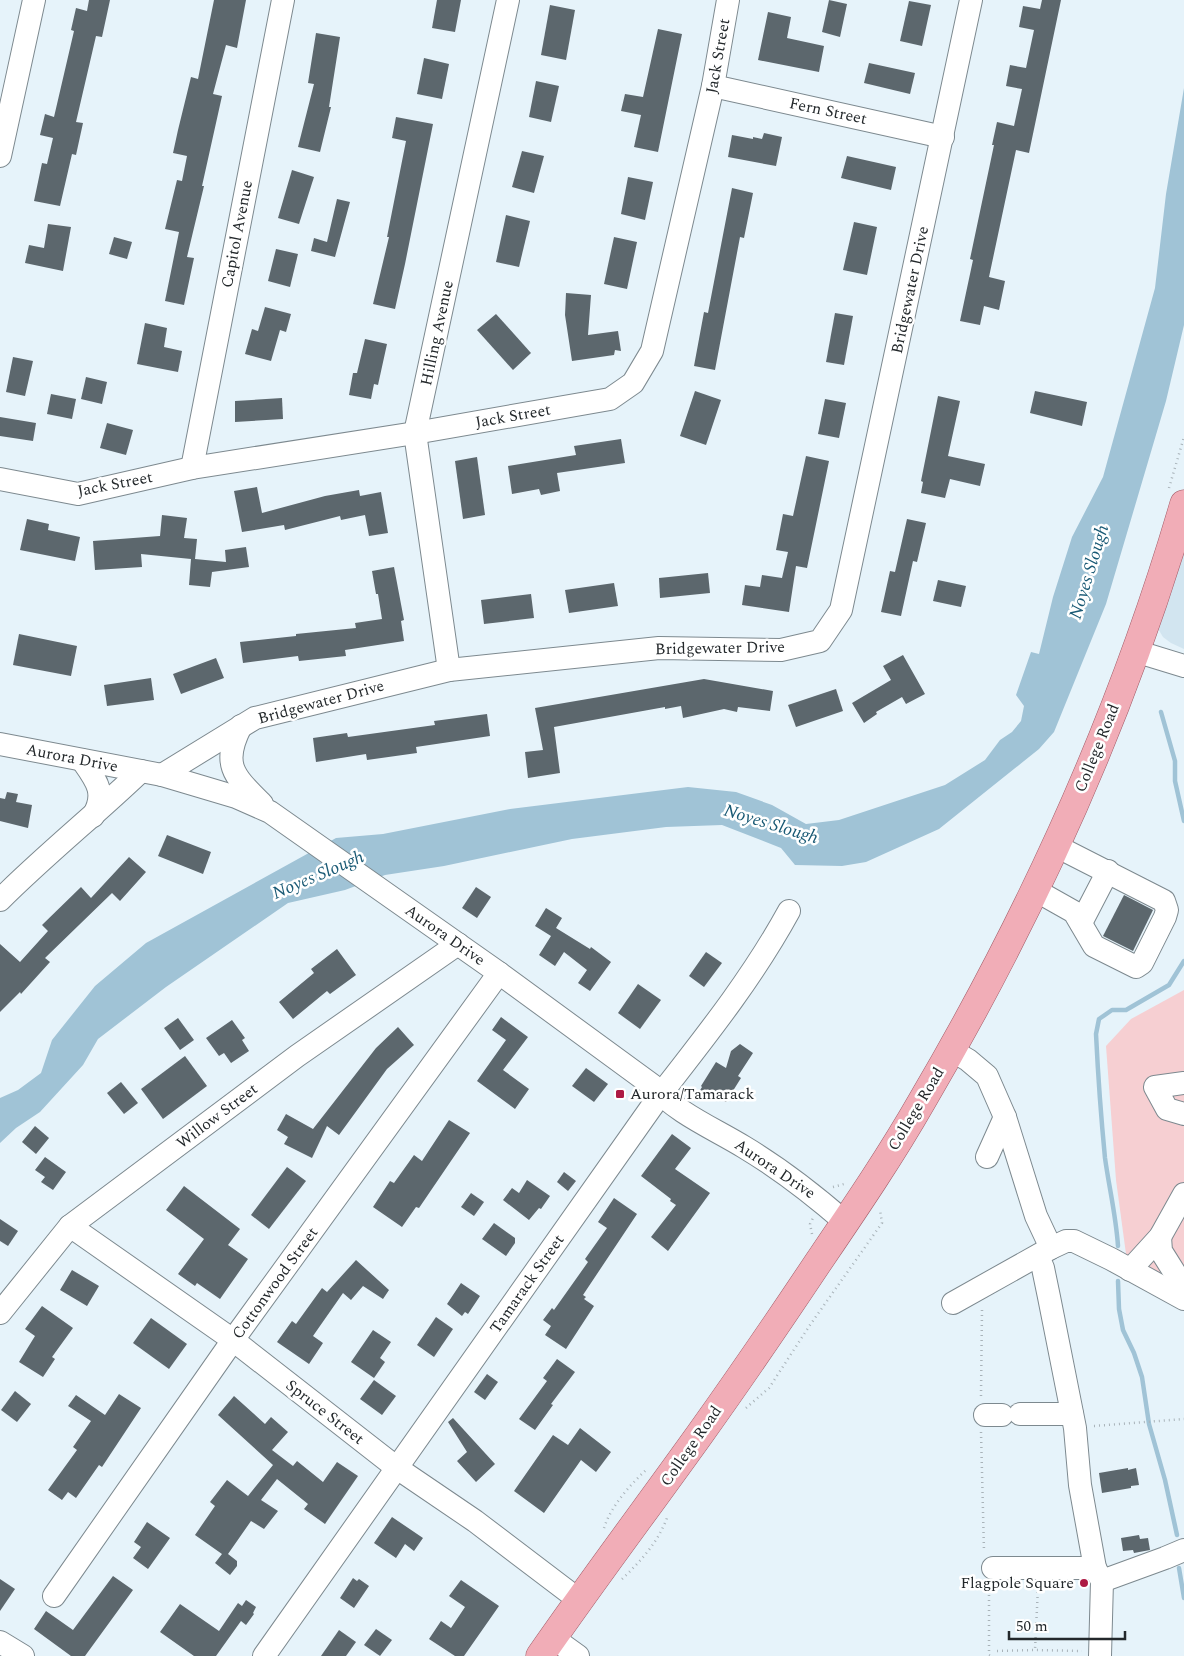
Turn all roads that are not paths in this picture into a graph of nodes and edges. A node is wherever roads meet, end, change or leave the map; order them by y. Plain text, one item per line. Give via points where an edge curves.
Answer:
1 (34, 0) edge
2 (283, 0) edge
3 (508, 0) edge
4 (728, 0) edge
5 (972, 0) edge
6 (713, 86) junction
7 (943, 136) junction
8 (0, 156) edge
9 (415, 434) junction
10 (192, 468) junction
11 (0, 479) edge
12 (1176, 499) edge
13 (1135, 651) junction
14 (1184, 666) edge
15 (449, 670) junction
16 (241, 726) junction
17 (0, 744) edge
18 (82, 760) junction
19 (152, 773) junction
20 (270, 812) junction
21 (93, 816) junction
22 (1056, 846) junction
23 (1108, 871) junction
24 (1035, 890) junction
25 (0, 900) edge
26 (789, 911) dead end
27 (1081, 923) junction
28 (458, 944) junction
29 (499, 973) junction
30 (951, 1050) junction
31 (1184, 1083) edge
32 (660, 1095) junction
33 (1184, 1114) edge
34 (1005, 1117) junction
35 (987, 1157) dead end
36 (1181, 1205) edge
37 (846, 1222) junction
38 (70, 1226) junction
39 (1160, 1237) junction
40 (1044, 1252) junction
41 (1130, 1270) junction
42 (1178, 1285) edge
43 (953, 1303) dead end
44 (0, 1313) edge
45 (233, 1340) junction
46 (1002, 1415) dead end
47 (1074, 1421) junction
48 (397, 1468) junction
49 (1184, 1550) edge
50 (991, 1573) road end
51 (1098, 1574) junction
52 (54, 1596) dead end
53 (579, 1600) junction
54 (0, 1642) edge
55 (547, 1647) edge
56 (1100, 1654) edge
57 (23, 1656) edge
58 (264, 1656) edge
59 (578, 1656) edge

1 - 8 street
2 - 10 street, Capitol Avenue
3 - 9 street, Hilling Avenue
4 - 6 street, Jack Street
5 - 7 street, Bridgewater Drive
6 - 7 street, Fern Street
6 - 9 street, Jack Street via 652,351 633,382 610,398
7 - 15 street, Bridgewater Drive via 841,610 820,641 780,650 659,648
9 - 10 street, Jack Street
9 - 15 street, Hilling Avenue
10 - 11 street, Jack Street via 78,494
12 - 13 main road, College Road via 1170,553
13 - 14 street
13 - 22 main road, College Road via 1098,749
15 - 16 street, Bridgewater Drive via 254,718
16 - 19 street, Bridgewater Drive
16 - 20 street via 230,759 239,781
17 - 18 street, Aurora Drive
18 - 19 street, Aurora Drive
18 - 21 street via 96,780 101,795
19 - 20 street, Aurora Drive via 236,797
19 - 21 street, Bridgewater Drive
20 - 28 street, Aurora Drive
21 - 25 street, Bridgewater Drive
22 - 23 street
22 - 24 main road, College Road
23 - 27 street
23 - 27 street via 1164,901 1165,917 1142,963 1136,967 1094,946
24 - 27 street via 1074,912
24 - 30 main road, College Road
26 - 32 street, Tamarack Street via 728,1006
28 - 29 street, Aurora Drive
28 - 38 street, Willow Street via 297,1056
29 - 32 street, Aurora Drive via 652,1085
29 - 45 street, Cottonwood Street
30 - 34 street via 987,1076
30 - 37 main road, College Road
31 - 33 street via 1155,1086 1167,1109
32 - 37 street, Aurora Drive via 746,1148
32 - 48 street, Tamarack Street
34 - 35 street
34 - 40 street
36 - 39 street
37 - 53 main road, College Road via 700,1435
38 - 44 street, Willow Street
38 - 45 street, Spruce Street
39 - 41 street
39 - 42 street via 1161,1251
40 - 41 street via 1066,1241 1074,1241
40 - 43 street
40 - 47 street via 1043,1268
41 - 42 street
45 - 48 street, Spruce Street
45 - 52 street, Cottonwood Street
46 - 47 street
47 - 51 street via 1080,1485
48 - 53 street, Spruce Street
48 - 58 street, Tamarack Street
49 - 51 street via 1165,1558
50 - 51 street via 1040,1568
51 - 56 street
53 - 55 main road, College Road
54 - 57 street
55 - 59 street

